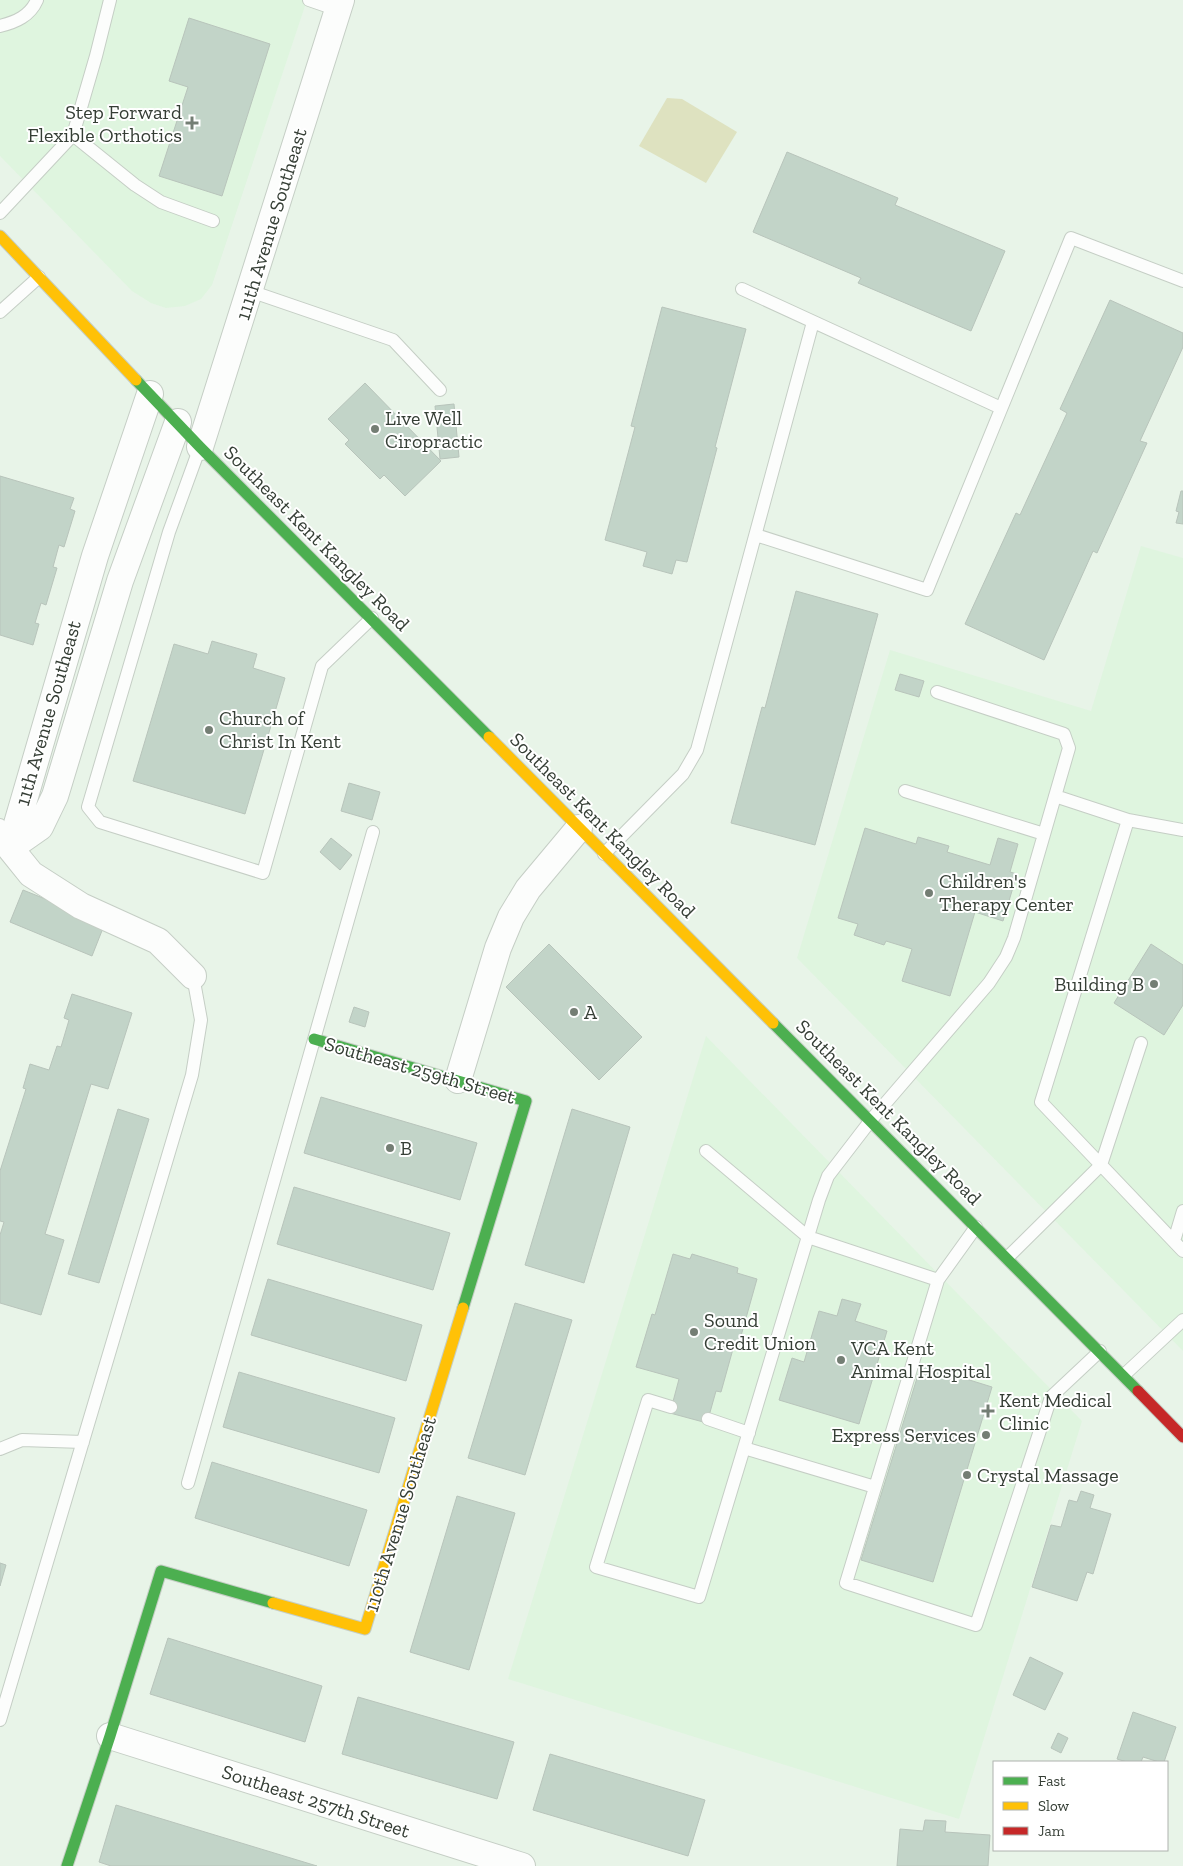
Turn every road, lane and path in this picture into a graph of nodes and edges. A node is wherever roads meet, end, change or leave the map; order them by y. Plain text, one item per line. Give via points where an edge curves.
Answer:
1 (37, 0) edge
2 (110, 0) edge
3 (309, 0) edge
4 (340, 5) edge
5 (0, 26) edge
6 (73, 136) junction
7 (0, 213) edge
8 (213, 220) dead end
9 (0, 236) edge
10 (40, 277) junction
11 (1183, 280) edge
12 (742, 290) dead end
13 (250, 291) junction
14 (0, 312) edge
15 (813, 322) junction
16 (440, 390) dead end
17 (150, 394) junction
18 (1001, 408) junction
19 (178, 422) junction
20 (200, 447) junction
21 (756, 535) junction
22 (372, 618) junction
23 (937, 692) dead end
24 (905, 792) dead end
25 (1056, 796) junction
26 (1128, 820) junction
27 (0, 825) edge
28 (579, 828) junction
29 (1183, 830) edge
30 (374, 832) dead end
31 (1044, 834) junction
32 (5, 852) edge
33 (604, 854) junction
34 (193, 976) joint
35 (314, 1039) junction
36 (1141, 1042) dead end
37 (458, 1080) junction
38 (526, 1101) joint
39 (871, 1120) junction
40 (706, 1150) dead end
41 (1101, 1165) junction
42 (1183, 1211) edge
43 (976, 1227) junction
44 (808, 1238) junction
45 (1174, 1241) junction
46 (1183, 1251) edge
47 (1007, 1258) junction
48 (938, 1280) junction
49 (1183, 1320) edge
50 (1100, 1351) junction
51 (1124, 1375) junction
52 (671, 1407) dead end
53 (708, 1419) dead end
54 (749, 1433) junction
55 (1183, 1437) edge
56 (83, 1442) junction
57 (0, 1448) edge
58 (744, 1448) junction
59 (188, 1483) dead end
60 (875, 1487) junction
61 (0, 1720) edge
62 (110, 1736) junction
63 (67, 1866) edge
64 (522, 1866) edge

1 - 5 lane via 33,10 14,23
2 - 6 lane
3 - 4 lane
4 - 13 street, 111th Avenue Southeast
6 - 7 lane
6 - 8 lane via 161,202
9 - 10 main road, Southeast Kent Kangley Road
10 - 14 lane
10 - 17 main road, Southeast Kent Kangley Road
11 - 18 lane via 1071,238
12 - 15 lane
13 - 16 lane via 392,340
13 - 20 street, 111th Avenue Southeast
15 - 18 lane
15 - 21 lane
17 - 19 main road, Southeast Kent Kangley Road
17 - 32 street, 11th Avenue Southeast via 95,556
18 - 21 lane via 927,590
19 - 20 main road, Southeast Kent Kangley Road
19 - 32 street, 11th Avenue Southeast via 120,582 55,796 40,827
20 - 22 main road, Southeast Kent Kangley Road
20 - 22 lane via 169,532 88,807 100,822 263,873 322,666
21 - 33 lane via 697,750 683,774
22 - 28 main road, Southeast Kent Kangley Road
23 - 25 lane via 1064,734 1070,748
24 - 31 lane
25 - 26 lane
25 - 31 lane
26 - 29 lane
26 - 41 lane via 1041,1102
27 - 32 lane
28 - 33 main road, Southeast Kent Kangley Road
28 - 37 street via 528,889 510,917
30 - 35 lane
31 - 39 lane via 1006,957 989,983
32 - 34 street via 31,874 81,906 158,941
33 - 39 main road, Southeast Kent Kangley Road
34 - 56 lane via 201,1020 192,1075
35 - 37 main road, Southeast 259th Street
35 - 59 lane
36 - 41 lane
37 - 38 main road, Southeast 259th Street
38 - 62 main road, 110th Avenue Southeast via 365,1629 161,1570
39 - 43 main road, Southeast Kent Kangley Road
39 - 44 lane via 828,1176
40 - 44 lane
41 - 45 lane
41 - 47 lane
42 - 45 lane
43 - 47 main road, Southeast Kent Kangley Road
43 - 48 lane
44 - 48 lane
44 - 54 lane
45 - 46 lane
47 - 50 main road, Southeast Kent Kangley Road
48 - 60 lane
49 - 51 lane
50 - 51 main road, Southeast Kent Kangley Road
50 - 60 lane via 1050,1397 976,1625 846,1583
51 - 55 main road, Southeast Kent Kangley Road
52 - 58 lane via 648,1400 596,1567 699,1597
53 - 54 lane
54 - 58 lane
56 - 57 lane via 22,1440
56 - 61 lane
58 - 60 lane
62 - 63 main road, 110th Avenue Southeast
62 - 64 street, Southeast 257th Street

